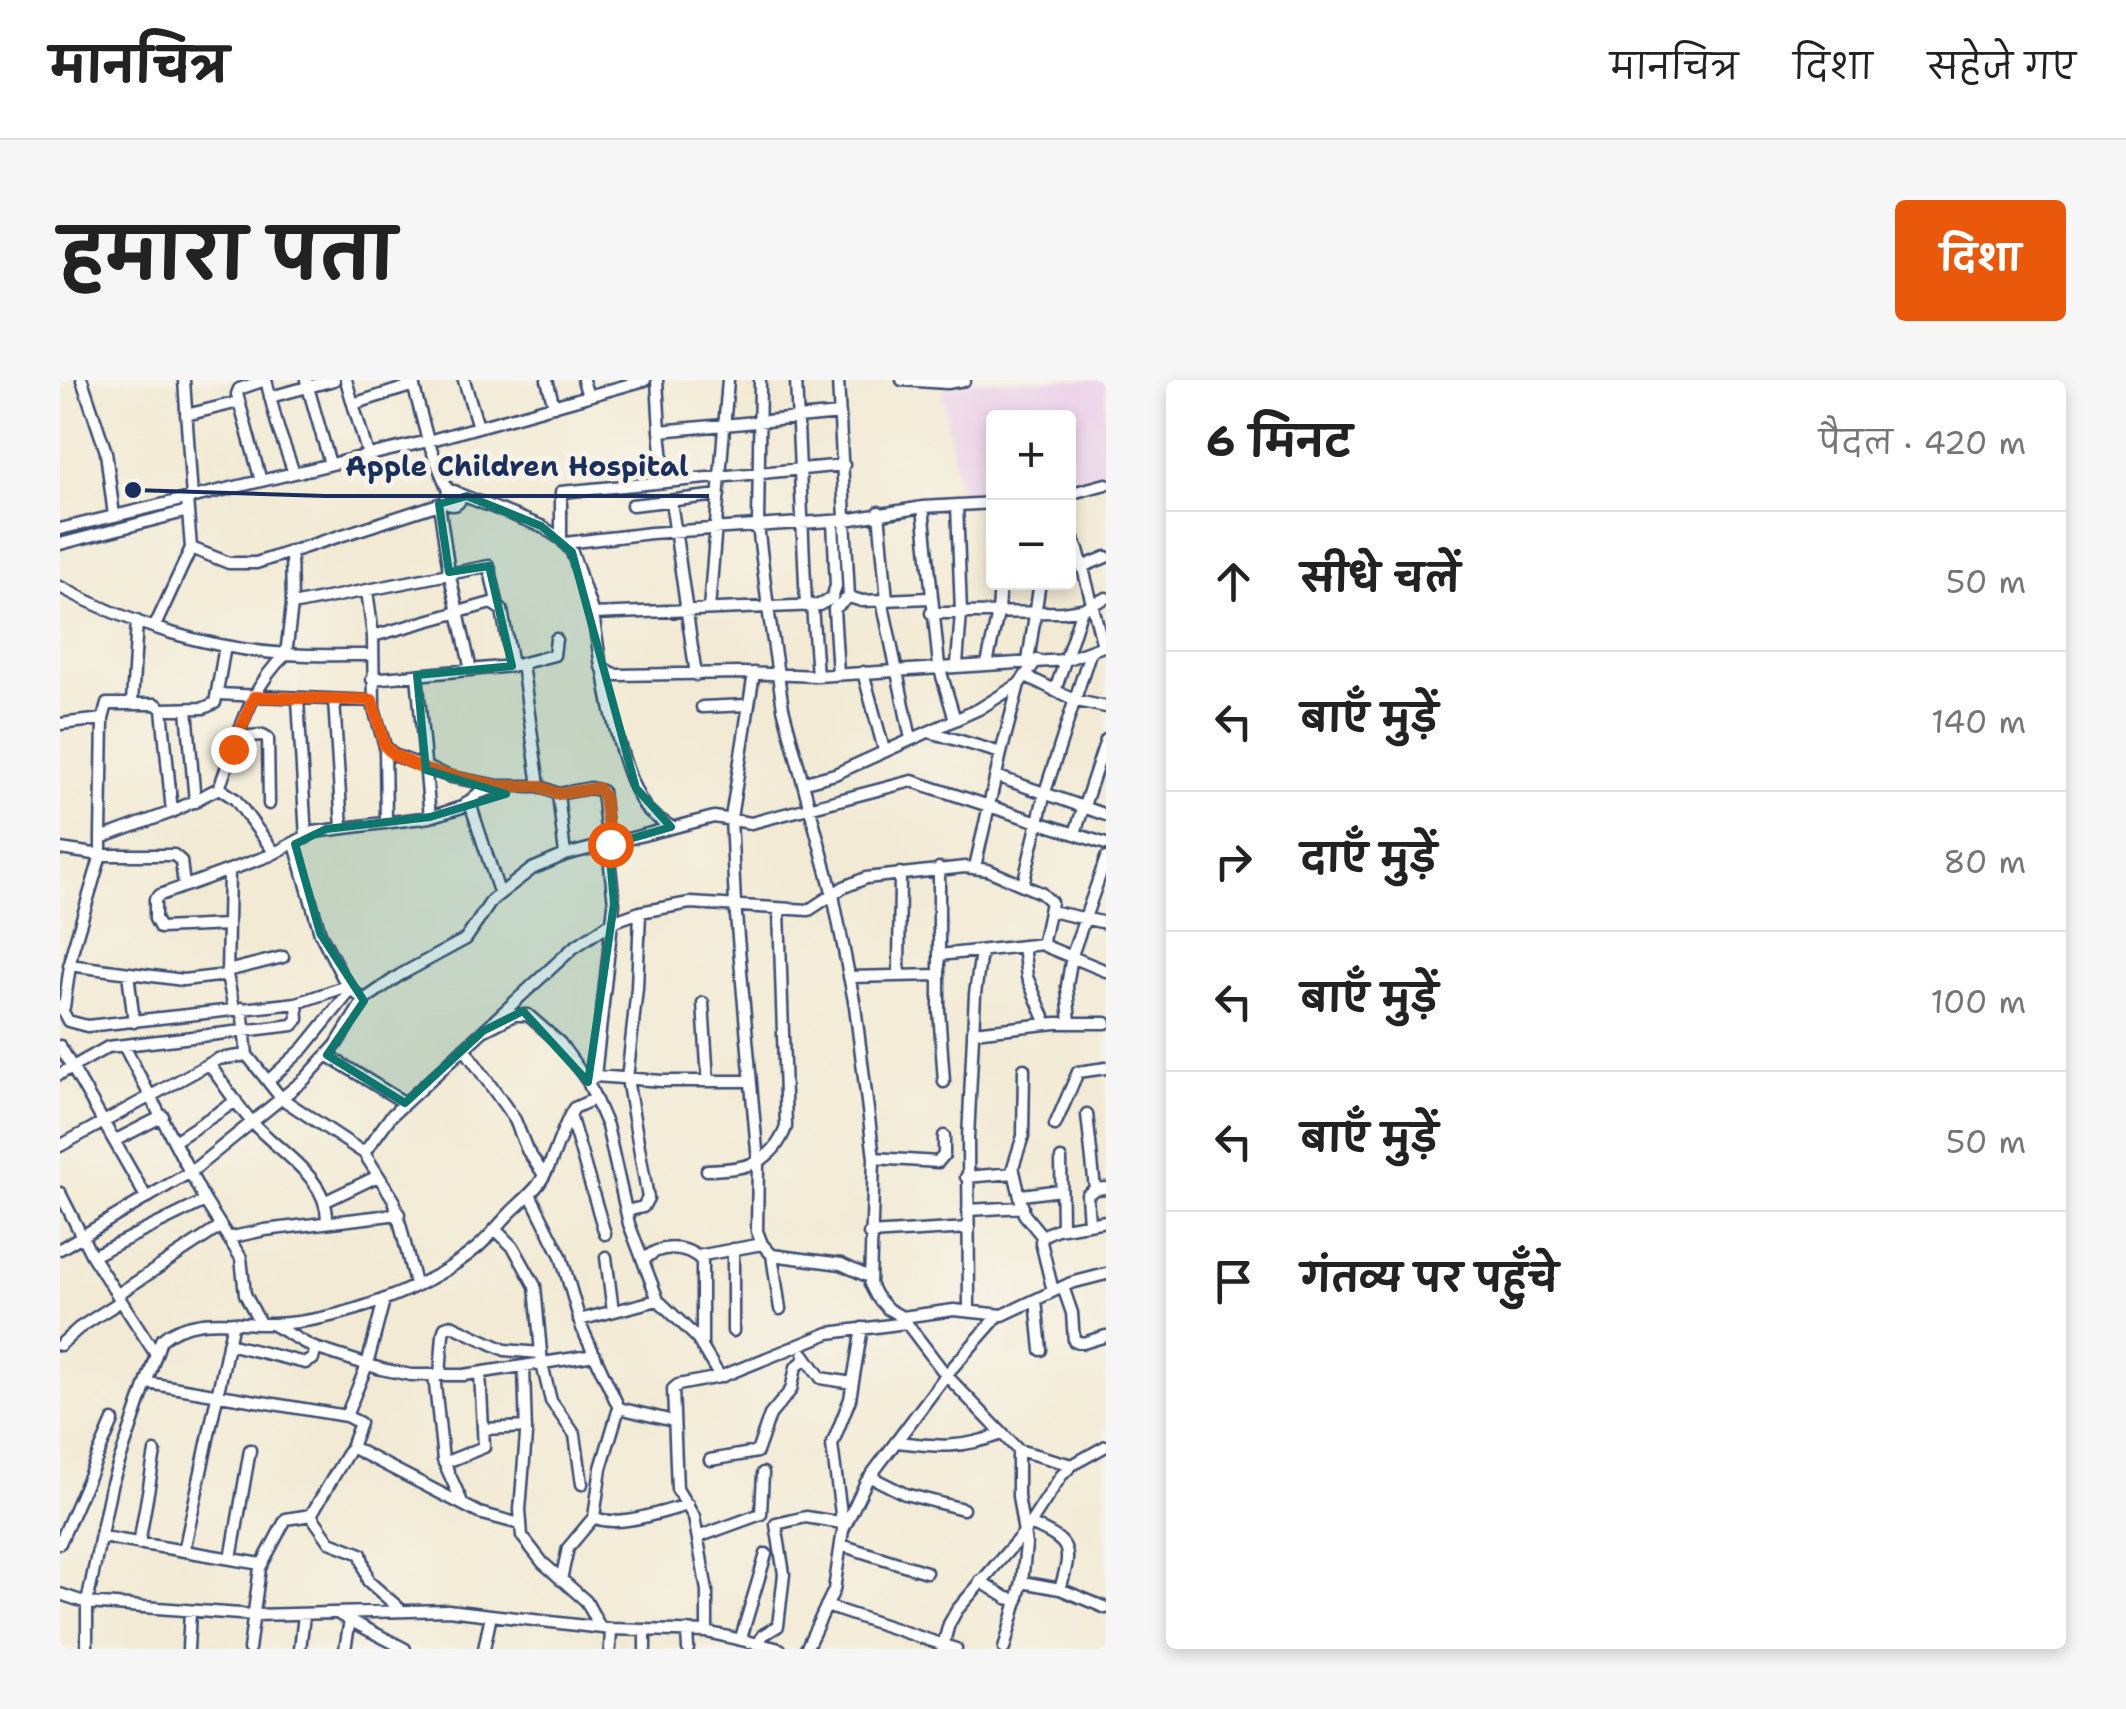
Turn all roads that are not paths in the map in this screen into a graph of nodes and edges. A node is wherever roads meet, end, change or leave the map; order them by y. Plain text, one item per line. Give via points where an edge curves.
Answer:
1 (82, 380) edge
2 (184, 380) edge
3 (266, 380) edge
4 (334, 380) edge
5 (346, 380) edge
6 (464, 380) edge
7 (547, 380) edge
8 (584, 380) edge
9 (644, 380) edge
10 (657, 380) edge
11 (728, 380) edge
12 (760, 380) edge
13 (796, 380) edge
14 (838, 380) edge
15 (902, 380) edge
16 (965, 380) edge
17 (413, 382) edge
18 (307, 384) edge
19 (588, 396) junction
20 (270, 397) junction
21 (239, 402) junction
22 (353, 404) junction
23 (554, 406) junction
24 (840, 414) junction
25 (186, 415) junction
26 (797, 417) junction
27 (761, 420) junction
28 (726, 423) junction
29 (478, 427) junction
30 (660, 431) junction
31 (428, 441) junction
32 (368, 455) junction
33 (330, 464) junction
34 (844, 465) junction
35 (800, 468) junction
36 (760, 472) junction
37 (294, 473) junction
38 (720, 474) junction
39 (665, 480) junction
40 (260, 481) junction
41 (1106, 484) edge
42 (1076, 492) edge
43 (719, 495) junction
44 (449, 498) junction
45 (671, 501) junction
46 (189, 502) junction
47 (986, 504) edge
48 (632, 505) dead end
49 (957, 505) junction
50 (922, 507) junction
51 (880, 512) junction
52 (114, 516) junction
53 (846, 520) junction
54 (833, 521) junction
55 (801, 524) junction
56 (758, 526) junction
57 (717, 528) junction
58 (60, 529) edge
59 (673, 532) junction
60 (563, 541) junction
61 (60, 544) edge
62 (192, 548) junction
63 (292, 550) junction
64 (1076, 550) edge
65 (1106, 557) edge
66 (1082, 567) junction
67 (449, 572) junction
68 (60, 587) edge
69 (367, 590) junction
70 (1000, 590) edge
71 (1039, 590) edge
72 (849, 596) junction
73 (929, 598) junction
74 (1106, 598) edge
75 (885, 600) junction
76 (292, 605) junction
77 (809, 605) junction
78 (498, 606) junction
79 (1086, 607) junction
80 (685, 608) junction
81 (709, 608) junction
82 (768, 608) junction
83 (961, 613) junction
84 (1037, 613) junction
85 (458, 614) junction
86 (592, 614) junction
87 (931, 614) junction
88 (998, 614) junction
89 (137, 621) junction
90 (154, 626) junction
91 (373, 636) junction
92 (556, 638) dead end
93 (1105, 645) edge
94 (226, 646) junction
95 (1090, 653) junction
96 (286, 654) junction
97 (372, 655) junction
98 (1033, 660) junction
99 (1065, 660) junction
100 (957, 664) junction
101 (987, 664) junction
102 (517, 665) junction
103 (938, 666) junction
104 (471, 670) junction
105 (895, 670) junction
106 (604, 672) junction
107 (863, 672) junction
108 (754, 674) junction
109 (838, 674) junction
110 (417, 675) junction
111 (696, 675) junction
112 (778, 675) junction
113 (817, 676) junction
114 (372, 679) junction
115 (1022, 680) junction
116 (1055, 691) junction
117 (218, 694) junction
118 (254, 697) junction
119 (298, 698) junction
120 (334, 700) junction
121 (372, 700) junction
122 (1077, 701) junction
123 (132, 703) junction
124 (748, 705) junction
125 (702, 707) dead end
126 (1106, 707) edge
127 (187, 708) junction
128 (162, 709) junction
129 (102, 719) junction
130 (955, 720) junction
131 (60, 724) edge
132 (929, 732) junction
133 (237, 737) junction
134 (911, 740) junction
135 (1106, 740) edge
136 (385, 746) junction
137 (884, 750) junction
138 (1002, 753) junction
139 (426, 770) junction
140 (996, 776) junction
141 (805, 782) junction
142 (500, 786) junction
143 (539, 786) junction
144 (219, 788) junction
145 (1045, 792) junction
146 (558, 794) junction
147 (195, 802) junction
148 (470, 802) junction
149 (268, 804) dead end
150 (988, 804) junction
151 (812, 808) junction
152 (1084, 808) junction
153 (172, 812) junction
154 (1106, 815) edge
155 (430, 817) junction
156 (731, 818) junction
157 (1038, 820) junction
158 (386, 823) junction
159 (671, 827) junction
160 (342, 828) junction
161 (1075, 833) junction
162 (100, 838) junction
163 (300, 841) junction
164 (610, 844) junction
165 (1106, 844) edge
166 (60, 849) edge
167 (275, 853) junction
168 (101, 855) junction
169 (565, 855) junction
170 (1106, 858) edge
171 (940, 868) junction
172 (975, 868) junction
173 (229, 870) junction
174 (900, 873) junction
175 (1023, 885) junction
176 (184, 886) junction
177 (1101, 886) edge
178 (499, 892) junction
179 (834, 895) junction
180 (735, 904) junction
181 (779, 910) junction
182 (1050, 911) junction
183 (640, 912) junction
184 (1085, 918) junction
185 (612, 922) junction
186 (1106, 923) edge
187 (228, 925) junction
188 (1043, 944) junction
189 (1024, 946) junction
190 (980, 952) junction
191 (939, 955) junction
192 (1072, 955) junction
193 (282, 957) dead end
194 (70, 965) junction
195 (1106, 971) edge
196 (128, 973) junction
197 (227, 973) junction
198 (899, 974) junction
199 (939, 975) junction
200 (849, 977) junction
201 (350, 988) junction
202 (364, 1000) junction
203 (296, 1003) junction
204 (703, 1003) dead end
205 (62, 1007) edge
206 (238, 1008) junction
207 (134, 1022) junction
208 (1070, 1023) junction
209 (1047, 1024) junction
210 (1106, 1024) edge
211 (66, 1025) edge
212 (100, 1026) junction
213 (244, 1031) junction
214 (484, 1031) junction
215 (972, 1032) junction
216 (60, 1046) edge
217 (124, 1046) junction
218 (101, 1048) junction
219 (464, 1048) junction
220 (246, 1055) junction
221 (327, 1055) junction
222 (209, 1064) junction
223 (72, 1067) junction
224 (1106, 1068) edge
225 (1024, 1069) dead end
226 (60, 1074) edge
227 (592, 1079) junction
228 (628, 1079) junction
229 (268, 1081) junction
230 (708, 1081) junction
231 (748, 1081) junction
232 (944, 1082) dead end
233 (153, 1096) junction
234 (280, 1098) junction
235 (594, 1099) junction
236 (236, 1101) junction
237 (405, 1103) junction
238 (570, 1114) junction
239 (1087, 1114) dead end
240 (163, 1116) junction
241 (105, 1122) junction
242 (252, 1122) junction
243 (1055, 1125) dead end
244 (944, 1136) dead end
245 (116, 1140) junction
246 (176, 1140) junction
247 (60, 1146) edge
248 (364, 1153) junction
249 (874, 1158) junction
250 (1061, 1158) dead end
251 (758, 1162) junction
252 (192, 1170) junction
253 (707, 1170) dead end
254 (1014, 1173) junction
255 (544, 1175) junction
256 (378, 1176) junction
257 (966, 1177) junction
258 (1101, 1188) edge
259 (1060, 1190) junction
260 (60, 1193) edge
261 (530, 1194) junction
262 (146, 1197) junction
263 (205, 1200) junction
264 (326, 1201) junction
265 (1023, 1201) junction
266 (968, 1210) junction
267 (626, 1211) junction
268 (399, 1214) junction
269 (1106, 1221) edge
270 (327, 1222) junction
271 (1089, 1224) junction
272 (220, 1227) junction
273 (970, 1228) junction
274 (1062, 1228) junction
275 (495, 1229) junction
276 (605, 1234) dead end
277 (869, 1234) junction
278 (81, 1236) junction
279 (1042, 1236) junction
280 (228, 1238) junction
281 (762, 1244) junction
282 (60, 1249) edge
283 (733, 1249) junction
284 (772, 1254) junction
285 (92, 1256) junction
286 (698, 1256) junction
287 (606, 1257) dead end
288 (643, 1261) junction
289 (1106, 1274) edge
290 (868, 1277) junction
291 (416, 1284) junction
292 (1058, 1289) junction
293 (120, 1298) junction
294 (384, 1300) junction
295 (658, 1300) junction
296 (1036, 1300) junction
297 (780, 1309) dead end
298 (969, 1310) junction
299 (613, 1311) junction
300 (999, 1315) junction
301 (579, 1320) junction
302 (904, 1320) junction
303 (233, 1322) junction
304 (266, 1324) junction
305 (862, 1328) junction
306 (733, 1332) dead end
307 (1106, 1336) edge
308 (62, 1339) edge
309 (228, 1344) junction
310 (799, 1344) junction
311 (702, 1345) junction
312 (316, 1348) junction
313 (1041, 1350) dead end
314 (155, 1353) junction
315 (595, 1355) junction
316 (541, 1358) junction
317 (807, 1358) junction
318 (366, 1365) junction
319 (524, 1367) junction
320 (480, 1372) junction
321 (437, 1375) junction
322 (946, 1375) junction
323 (720, 1377) junction
324 (148, 1383) junction
325 (852, 1383) junction
326 (216, 1395) junction
327 (619, 1408) junction
328 (346, 1416) junction
329 (113, 1421) dead end
330 (673, 1421) junction
331 (526, 1427) junction
332 (484, 1430) junction
333 (1002, 1434) junction
334 (896, 1442) junction
335 (352, 1446) junction
336 (1106, 1446) edge
337 (250, 1450) dead end
338 (1018, 1450) junction
339 (154, 1452) dead end
340 (710, 1460) dead end
341 (444, 1463) junction
342 (1072, 1466) junction
343 (763, 1473) dead end
344 (871, 1476) junction
345 (582, 1484) dead end
346 (462, 1502) junction
347 (688, 1505) junction
348 (963, 1508) dead end
349 (311, 1515) junction
350 (594, 1517) junction
351 (520, 1524) junction
352 (843, 1526) junction
353 (1028, 1527) junction
354 (698, 1537) junction
355 (102, 1538) junction
356 (60, 1542) edge
357 (139, 1544) junction
358 (841, 1544) junction
359 (184, 1551) junction
360 (766, 1554) dead end
361 (1003, 1557) junction
362 (231, 1559) junction
363 (262, 1564) junction
364 (1024, 1567) junction
365 (926, 1572) dead end
366 (561, 1580) junction
367 (980, 1582) junction
368 (1022, 1582) junction
369 (1060, 1589) junction
370 (60, 1594) edge
371 (1018, 1600) junction
372 (88, 1603) junction
373 (826, 1606) junction
374 (1106, 1608) edge
375 (400, 1609) junction
376 (190, 1610) junction
377 (254, 1614) junction
378 (304, 1614) junction
379 (492, 1615) junction
380 (344, 1618) junction
381 (605, 1628) junction
382 (644, 1630) junction
383 (687, 1631) junction
384 (707, 1632) junction
385 (742, 1638) junction
386 (759, 1643) junction
387 (943, 1647) edge
388 (402, 1648) edge
389 (88, 1649) edge
390 (188, 1649) edge
391 (249, 1649) edge
392 (300, 1649) edge
393 (345, 1649) edge
394 (484, 1649) edge
395 (610, 1649) edge
396 (644, 1649) edge
397 (688, 1649) edge
398 (780, 1649) edge
399 (806, 1649) edge
400 (956, 1649) edge
401 (1004, 1649) edge

1 - 52 street via 106,452
2 - 25 street
3 - 20 street
3 - 21 street via 239,388
4 - 18 street
5 - 22 street
6 - 29 street
7 - 23 street
8 - 19 street
9 - 19 street
10 - 30 street
11 - 28 street
12 - 27 street
13 - 26 street
14 - 24 street
15 - 16 street
17 - 22 street
17 - 31 street
18 - 20 street
18 - 33 street
19 - 23 street
20 - 37 street
21 - 25 street
21 - 40 street
22 - 32 street
23 - 29 street
24 - 26 street
24 - 34 street
25 - 46 street
26 - 27 street
26 - 35 street
27 - 28 street
27 - 36 street
28 - 30 street
28 - 38 street
29 - 31 street
30 - 39 street
31 - 32 street
31 - 44 street
32 - 33 street
33 - 37 street
34 - 35 street
34 - 53 street
35 - 36 street
35 - 55 street
36 - 38 street
36 - 56 street
37 - 40 street
38 - 39 street
38 - 43 street
39 - 60 street via 561,492
40 - 46 street
41 - 42 street
43 - 45 street
43 - 57 street
44 - 60 street via 541,526
44 - 63 street
44 - 67 street
45 - 48 street
45 - 59 street
46 - 52 street
46 - 61 street
46 - 62 street
47 - 49 street
49 - 50 street
49 - 83 street
50 - 51 street
50 - 73 street
51 - 53 street
51 - 75 street
52 - 58 street
53 - 54 street
53 - 72 street
54 - 55 street
54 - 77 street via 836,586 832,598
55 - 56 street
55 - 77 street
56 - 57 street
56 - 82 street
57 - 59 street
57 - 81 street
59 - 60 street
59 - 80 street
60 - 86 street
62 - 63 street via 244,564
62 - 90 street
63 - 76 street
64 - 66 street
65 - 66 street
66 - 79 street
67 - 69 street
67 - 78 street via 489,566
67 - 85 street
68 - 89 street
69 - 76 street
69 - 91 street
70 - 88 street
71 - 84 street
72 - 75 street
72 - 109 street via 834,608
73 - 75 street
73 - 87 street
74 - 79 street
75 - 105 street
76 - 96 street
77 - 82 street
77 - 113 street
78 - 85 street
78 - 102 street
79 - 84 street
79 - 93 street
79 - 99 street
80 - 81 street
80 - 86 street
80 - 111 street
81 - 82 street
82 - 112 street
83 - 87 street
83 - 88 street
83 - 100 street
84 - 88 street
84 - 98 street
85 - 91 street
85 - 104 street
86 - 106 street
87 - 103 street
88 - 101 street
89 - 90 street
89 - 123 street
90 - 94 street
91 - 97 street
92 - 102 street via 554,655
93 - 95 street
94 - 96 street
94 - 117 street
95 - 99 street
95 - 122 street
96 - 97 street
96 - 118 street
97 - 114 street
98 - 99 street
98 - 101 street
98 - 115 street
99 - 116 street
100 - 101 street
100 - 103 street
102 - 104 street
102 - 143 street
103 - 105 street
103 - 130 street
104 - 110 street
105 - 107 street
105 - 134 street
106 - 111 street
106 - 159 street via 636,788 648,810
107 - 109 street
107 - 137 street
108 - 111 street
108 - 112 street
108 - 124 street
109 - 113 street
110 - 114 street
110 - 139 street
112 - 113 street
112 - 141 street
114 - 121 street
115 - 116 street
115 - 130 street
115 - 138 street
116 - 122 street
117 - 118 street
117 - 127 street via 211,706
118 - 119 street
118 - 133 street
119 - 120 street
119 - 163 street
120 - 121 street
120 - 160 street
121 - 136 street
122 - 126 street
122 - 145 street
123 - 128 street
123 - 129 street via 107,704
124 - 125 street
124 - 156 street
127 - 128 street
127 - 147 street
128 - 153 street
129 - 131 street
129 - 162 street
130 - 132 street
132 - 134 street
132 - 138 street
133 - 144 street
133 - 149 street via 268,738
134 - 137 street
135 - 152 street
136 - 139 street
136 - 158 street
137 - 141 street
138 - 140 street
139 - 142 street
139 - 155 street
140 - 145 street
140 - 150 street
141 - 151 street
142 - 143 street
142 - 148 street
143 - 146 street
144 - 147 street
144 - 167 street
145 - 152 street
145 - 157 street
146 - 164 street via 602,791
146 - 169 street
147 - 153 street
148 - 155 street
148 - 178 street
150 - 151 street via 912,781
150 - 157 street
150 - 172 street
151 - 156 street via 750,823
151 - 179 street
152 - 154 street
152 - 161 street
153 - 162 street
155 - 158 street
156 - 159 street
156 - 180 street
157 - 161 street
157 - 175 street
158 - 160 street
159 - 164 street
160 - 163 street
161 - 165 street
162 - 168 street
163 - 167 street
163 - 201 street via 320,933
164 - 169 street
164 - 185 street
166 - 168 street
167 - 173 street
168 - 176 street via 174,855
168 - 194 street
169 - 178 street
170 - 177 street
171 - 172 street
171 - 174 street
171 - 191 street
172 - 175 street
173 - 176 street
173 - 187 street
174 - 179 street via 866,878
174 - 198 street
175 - 182 street via 1049,898
176 - 187 street via 157,896 160,928
177 - 184 street
178 - 202 street via 466,939
179 - 181 street via 809,910
179 - 200 street
180 - 181 street
180 - 183 street
180 - 231 street
181 - 251 street via 788,1113 783,1138
182 - 184 street
182 - 188 street
183 - 185 street
183 - 228 street
184 - 186 street
184 - 192 street
185 - 214 street via 573,948
185 - 227 street
187 - 197 street
188 - 189 street
188 - 192 street
189 - 190 street
189 - 209 street via 1027,977
190 - 191 street
190 - 215 street
191 - 199 street
192 - 195 street
192 - 208 street
193 - 197 street
194 - 196 street
194 - 205 street
196 - 197 street via 183,980
196 - 207 street
197 - 206 street
198 - 199 street
198 - 200 street
199 - 232 street
200 - 249 street
201 - 202 street
201 - 203 street
201 - 229 street via 304,1048
202 - 221 street
203 - 206 street
203 - 213 street via 293,1025
204 - 230 street
205 - 211 street
206 - 207 street
206 - 213 street
207 - 212 street
208 - 209 street
208 - 210 street
209 - 215 street
211 - 212 street
212 - 218 street
213 - 217 street
213 - 220 street
214 - 219 street
214 - 227 street via 514,1015 528,1016
215 - 257 street
216 - 223 street
217 - 218 street
217 - 233 street
218 - 223 street
219 - 237 street
219 - 255 street
220 - 222 street
220 - 229 street
221 - 234 street
221 - 237 street
222 - 233 street
222 - 236 street
223 - 226 street
223 - 241 street
224 - 243 street via 1078,1072
225 - 254 street via 1024,1136
227 - 228 street
227 - 235 street
228 - 230 street
228 - 267 street via 648,1198 643,1207
229 - 234 street
230 - 231 street
231 - 251 street
233 - 240 street
233 - 241 street
234 - 242 street
234 - 248 street
235 - 238 street
235 - 267 street via 607,1126
236 - 242 street
236 - 246 street
237 - 248 street
238 - 255 street
238 - 276 street
239 - 258 street
240 - 245 street
240 - 246 street
241 - 245 street
241 - 247 street
242 - 252 street
242 - 264 street
244 - 249 street via 938,1162
245 - 262 street
246 - 252 street
248 - 256 street
249 - 277 street
250 - 259 street
251 - 253 street
251 - 281 street
252 - 262 street
252 - 263 street
254 - 257 street
254 - 265 street
255 - 261 street
256 - 264 street
256 - 268 street
257 - 266 street
258 - 271 street via 1087,1195
259 - 265 street
259 - 274 street
260 - 278 street
261 - 275 street
261 - 301 street via 561,1256
262 - 278 street
263 - 272 street
263 - 285 street
264 - 270 street
265 - 266 street
265 - 279 street via 1026,1220
266 - 273 street
267 - 288 street
268 - 270 street
268 - 291 street
269 - 271 street
270 - 280 street
271 - 274 street
272 - 280 street
272 - 293 street
273 - 277 street
273 - 298 street
274 - 279 street
275 - 291 street
275 - 316 street via 535,1286
277 - 290 street
278 - 282 street
278 - 285 street
279 - 292 street
280 - 304 street via 241,1258 245,1294
281 - 283 street
281 - 284 street
283 - 286 street
283 - 306 street
284 - 290 street via 841,1264
284 - 297 street
285 - 293 street
286 - 288 street via 668,1248
286 - 311 street via 704,1268
287 - 299 street
288 - 295 street
289 - 292 street
290 - 302 street via 876,1296
291 - 294 street
292 - 296 street
292 - 307 street via 1072,1312 1074,1341
293 - 308 street
293 - 314 street
294 - 304 street
294 - 318 street
295 - 299 street
295 - 311 street
296 - 300 street
296 - 313 street
298 - 300 street
298 - 302 street
299 - 301 street
300 - 322 street
301 - 315 street
302 - 305 street
302 - 322 street
303 - 304 street
303 - 309 street
303 - 314 street via 181,1328
304 - 312 street
305 - 310 street
305 - 325 street
309 - 312 street via 305,1363
309 - 326 street
310 - 317 street
310 - 323 street
311 - 323 street
312 - 318 street
314 - 324 street
315 - 316 street
315 - 327 street
316 - 319 street
316 - 321 street via 451,1325 443,1334
316 - 345 street via 551,1400 575,1436
317 - 325 street via 825,1380
317 - 340 street via 770,1415 757,1452
318 - 321 street
318 - 328 street
319 - 320 street
319 - 331 street
320 - 321 street
320 - 332 street
321 - 341 street
322 - 333 street
322 - 334 street
323 - 330 street via 673,1389
324 - 326 street
324 - 355 street via 111,1486
325 - 352 street via 831,1452
326 - 328 street
326 - 359 street
327 - 330 street
327 - 350 street via 600,1468
328 - 335 street via 360,1423
329 - 356 street
330 - 347 street via 677,1489
331 - 332 street
331 - 351 street
332 - 341 street via 484,1447
333 - 334 street via 948,1448
333 - 338 street
334 - 344 street
335 - 346 street
335 - 349 street
336 - 342 street
337 - 362 street
338 - 342 street
338 - 353 street via 1018,1502
339 - 357 street
341 - 346 street
342 - 353 street
343 - 354 street via 761,1514
344 - 348 street via 904,1494
344 - 352 street
346 - 351 street
347 - 350 street via 603,1522
347 - 354 street
349 - 363 street via 286,1519
349 - 375 street via 330,1542 361,1554 368,1581
350 - 366 street via 568,1548
351 - 366 street via 527,1545
352 - 358 street
352 - 386 street via 806,1517 776,1524 784,1585 778,1626
353 - 361 street
353 - 364 street
353 - 369 street via 1066,1543
354 - 384 street
355 - 357 street
355 - 372 street
357 - 359 street
358 - 365 street
358 - 373 street
359 - 362 street
360 - 385 street
361 - 364 street
361 - 367 street
362 - 363 street
363 - 377 street
364 - 368 street
366 - 381 street
367 - 371 street
367 - 387 street via 952,1618
368 - 369 street
368 - 371 street
369 - 374 street
370 - 372 street
371 - 401 street
372 - 376 street
372 - 389 street
373 - 387 street
373 - 399 street
375 - 379 street
375 - 380 street
376 - 377 street
376 - 390 street
377 - 378 street
377 - 391 street
378 - 380 street
378 - 392 street
379 - 381 street
379 - 394 street
380 - 388 street
380 - 393 street
381 - 382 street
381 - 395 street
382 - 383 street
382 - 396 street
383 - 384 street
383 - 397 street
384 - 385 street
385 - 386 street
386 - 398 street
387 - 400 street

